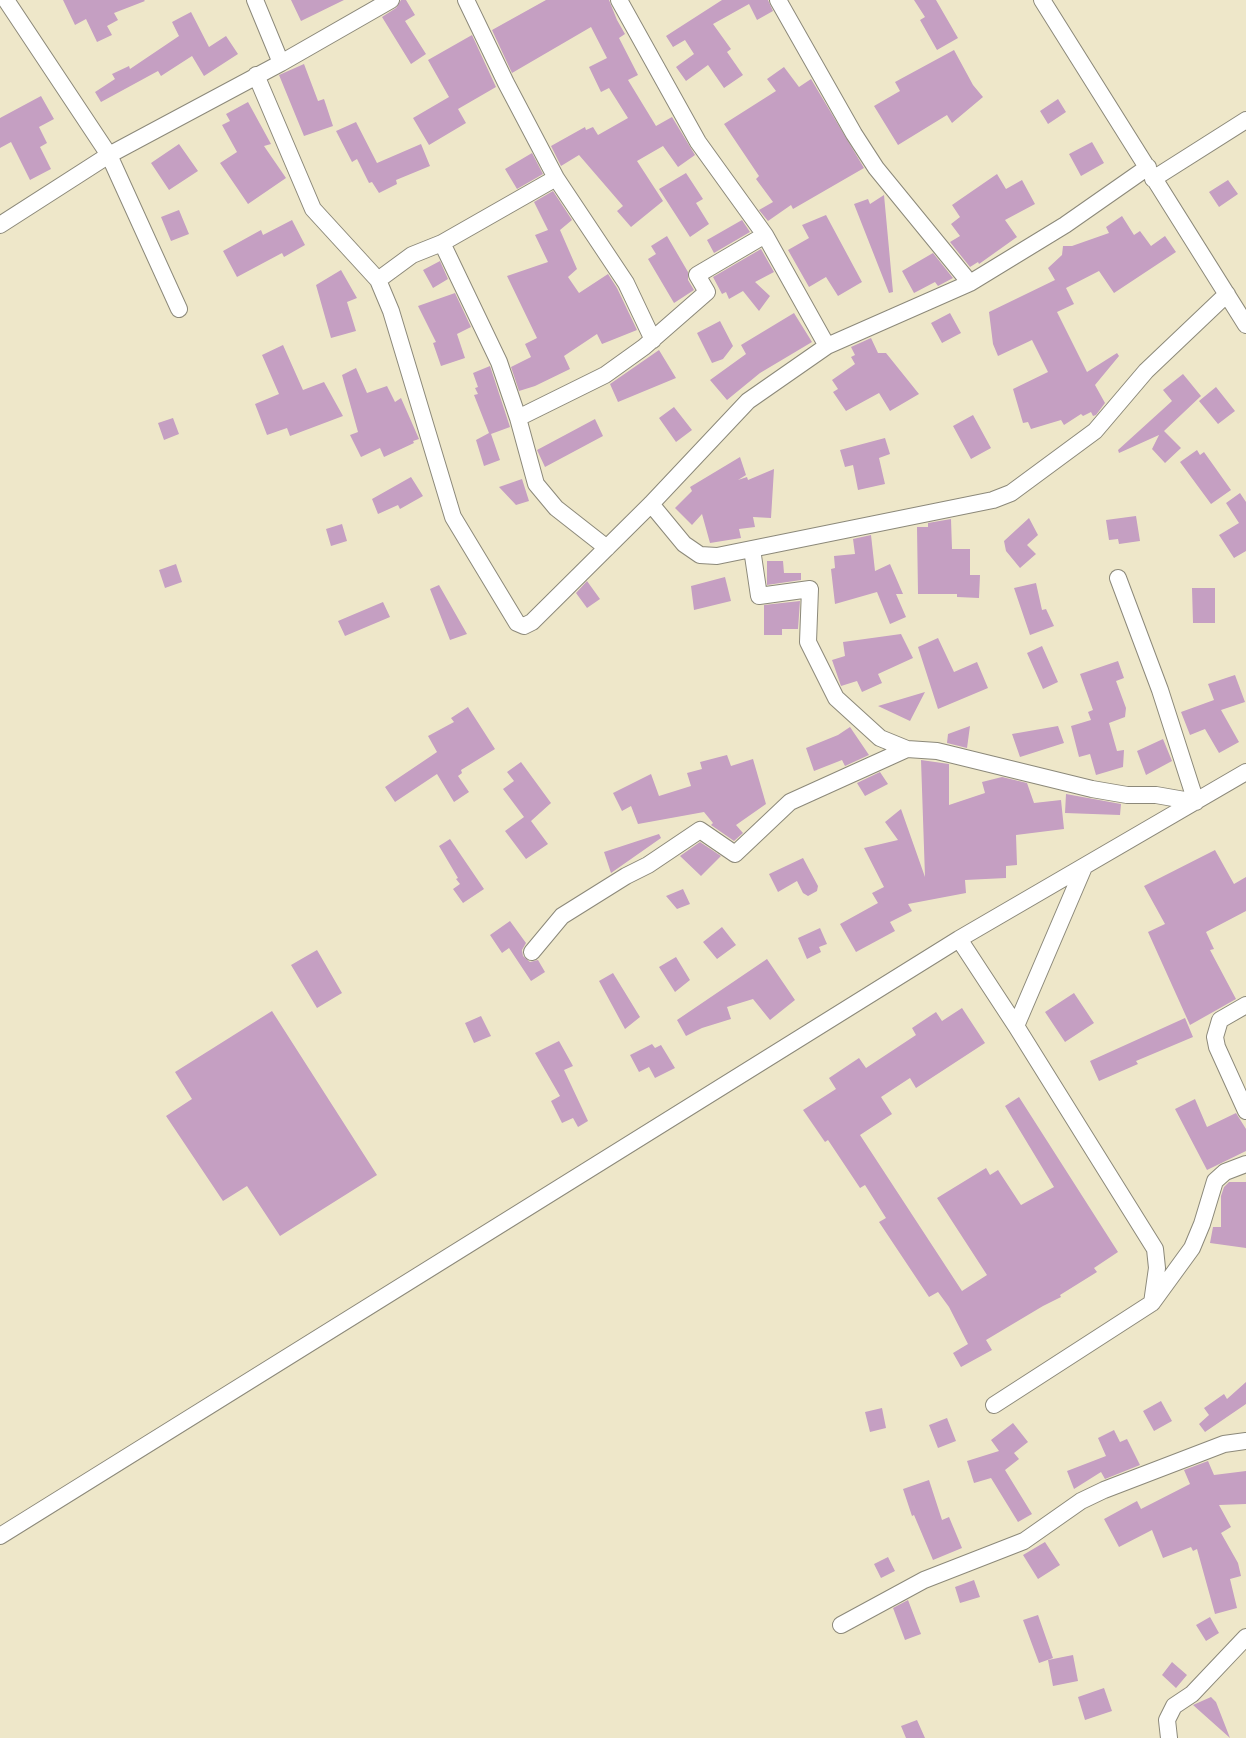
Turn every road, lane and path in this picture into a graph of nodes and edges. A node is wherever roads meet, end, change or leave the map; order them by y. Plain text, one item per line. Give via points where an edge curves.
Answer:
1 (6, 0) edge
2 (255, 0) edge
3 (391, 0) edge
4 (466, 0) edge
5 (619, 0) edge
6 (778, 0) edge
7 (1042, 0) edge
8 (281, 63) junction
9 (256, 75) junction
10 (1246, 120) edge
11 (109, 155) junction
12 (1150, 173) junction
13 (556, 178) junction
14 (0, 225) edge
15 (765, 235) junction
16 (442, 244) junction
17 (378, 280) junction
18 (970, 283) junction
19 (1227, 294) junction
20 (179, 309) dead end
21 (1246, 325) edge
22 (653, 340) junction
23 (827, 346) junction
24 (518, 418) junction
25 (651, 504) junction
26 (607, 548) junction
27 (752, 549) junction
28 (1118, 578) dead end
29 (907, 749) junction
30 (1246, 772) edge
31 (1196, 802) junction
32 (1084, 867) junction
33 (959, 939) junction
34 (532, 952) dead end
35 (1246, 1005) edge
36 (1016, 1026) junction
37 (1246, 1110) edge
38 (1246, 1164) edge
39 (1152, 1303) junction
40 (994, 1405) dead end
41 (1246, 1441) edge
42 (0, 1536) edge
43 (841, 1625) dead end
44 (1246, 1637) edge
45 (1169, 1738) edge

1 - 11 street
2 - 8 street
3 - 8 street
4 - 13 street
5 - 15 street via 698,142
6 - 18 street via 876,168
7 - 12 street
8 - 9 street
9 - 11 street
9 - 17 street via 313,209
10 - 12 street
11 - 14 street
11 - 20 street
12 - 18 street
12 - 19 street
13 - 16 street
13 - 22 street via 626,283
15 - 22 street via 697,275 707,292
15 - 23 street
16 - 17 street via 412,255
16 - 24 street via 499,362
17 - 26 street via 391,311 452,516 516,623 524,626 532,622
18 - 23 street
19 - 21 street
19 - 27 street via 1146,371 1095,432 1011,493 993,500
22 - 24 street via 591,383
23 - 25 street via 748,401
24 - 26 street via 536,484 556,508
25 - 26 street
25 - 27 street via 684,544 700,555 717,556
27 - 29 street via 759,596 810,589 808,642 836,698 880,738
28 - 31 street via 1160,690
29 - 31 street via 936,751 1092,789
29 - 34 street via 790,802 734,854 700,830 562,916
30 - 31 street
31 - 32 street
32 - 33 street
32 - 36 street
33 - 36 street
33 - 42 street
35 - 37 street via 1220,1020 1215,1037
36 - 39 street via 1155,1249 1157,1268
38 - 39 street via 1225,1172 1215,1181 1192,1248
39 - 40 street
41 - 43 street via 1224,1444 1104,1490 1081,1501 1024,1541 924,1580
44 - 45 street via 1192,1694 1174,1706 1167,1720

